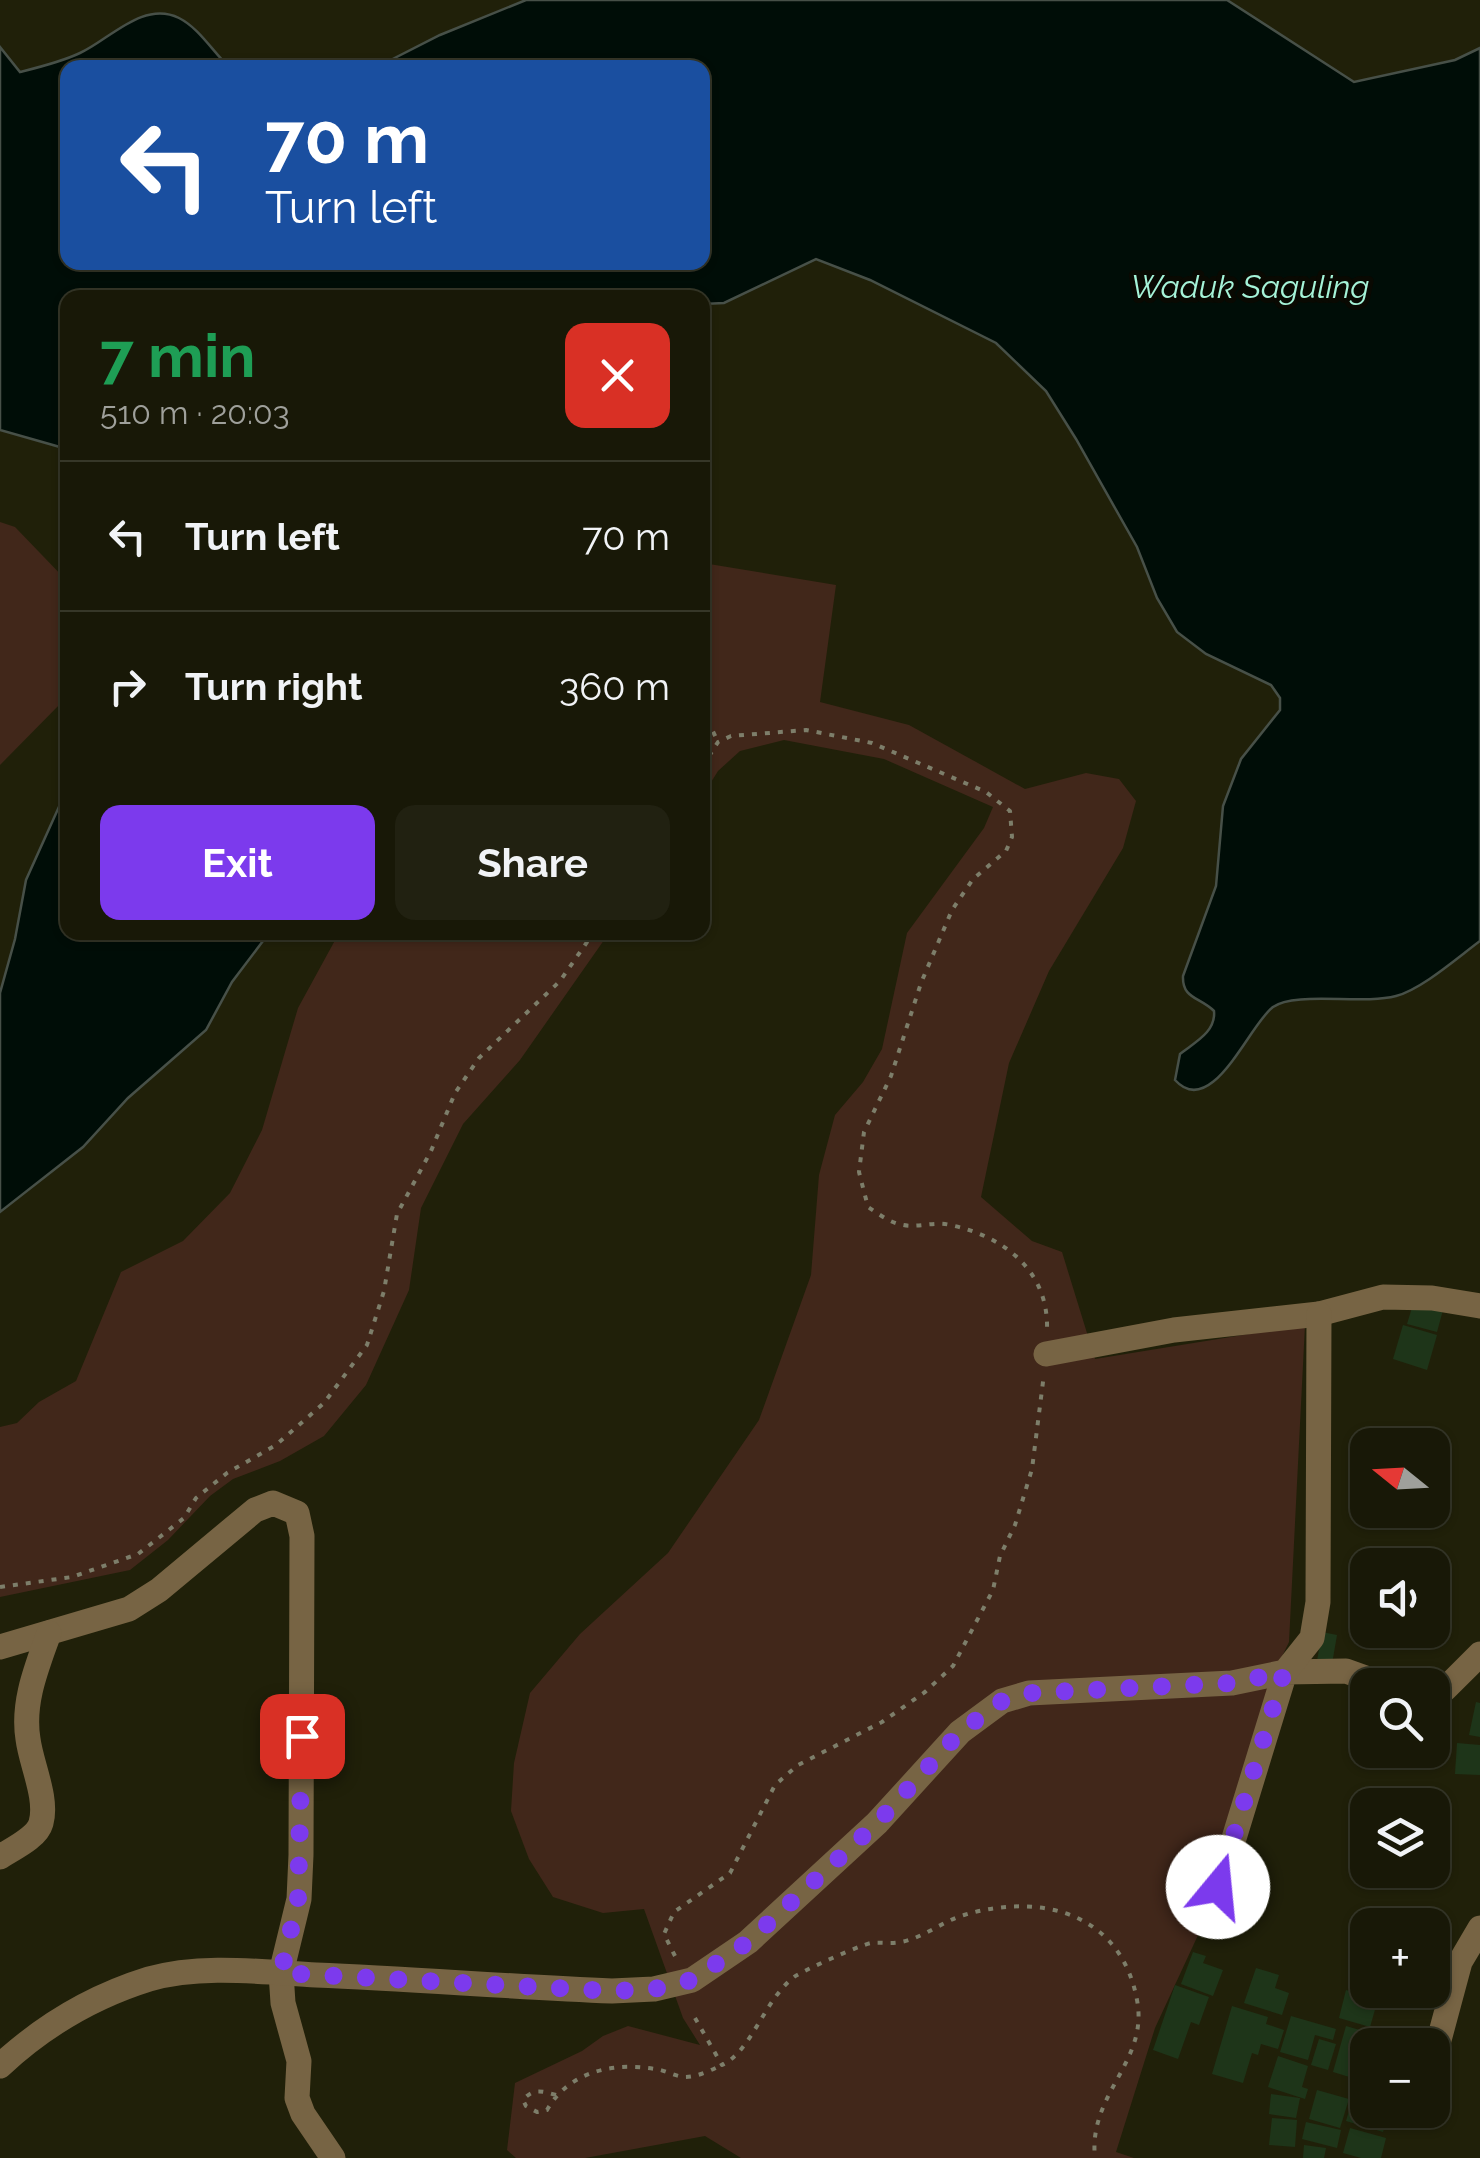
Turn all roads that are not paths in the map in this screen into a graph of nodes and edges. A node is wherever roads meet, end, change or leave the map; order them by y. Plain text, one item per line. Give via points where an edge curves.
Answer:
1 (1480, 1306) edge
2 (1319, 1314) junction
3 (1046, 1354) road end
4 (49, 1634) junction
5 (0, 1647) edge
6 (1480, 1654) edge
7 (1284, 1672) junction
8 (1350, 1672) edge
9 (1450, 1684) edge
10 (0, 1857) edge
11 (1208, 1923) dead end
12 (1480, 1928) edge
13 (281, 1973) junction
14 (1442, 2028) edge
15 (0, 2066) edge
16 (333, 2158) edge

1 - 2 street via 1383,1297
2 - 3 street via 1174,1330
2 - 7 street via 1318,1602 1312,1638
4 - 5 street
4 - 10 street via 27,1715 42,1822
4 - 13 street via 128,1609 160,1590 255,1510 272,1503 297,1513 301,1855
6 - 9 street
7 - 8 street
7 - 11 street
7 - 13 street via 1232,1683 1030,1693 1002,1701 960,1732 877,1823 748,1942 692,1980 612,1991
12 - 14 street via 1460,1962
13 - 15 street via 151,1978 74,2008
13 - 16 street via 282,2003 299,2061 297,2098

